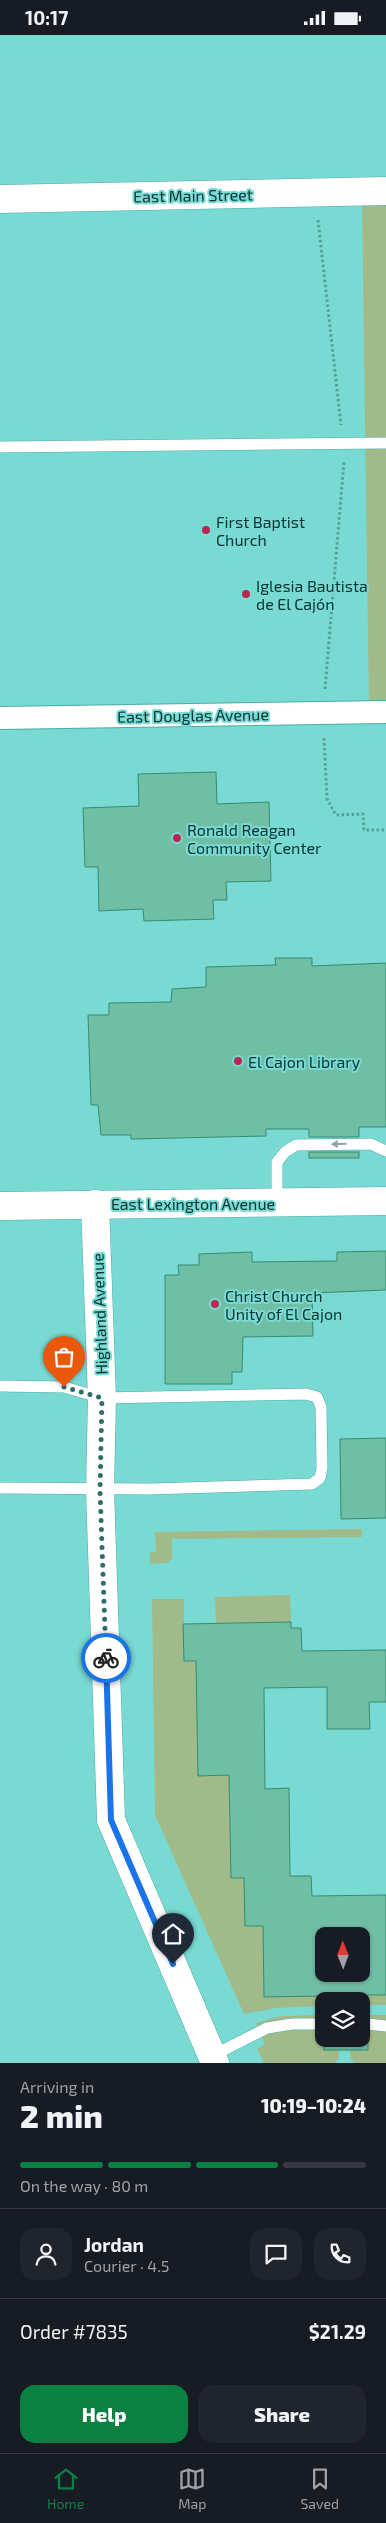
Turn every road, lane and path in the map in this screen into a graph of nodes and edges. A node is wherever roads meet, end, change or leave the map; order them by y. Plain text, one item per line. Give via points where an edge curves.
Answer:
1 (386, 191) edge
2 (0, 199) edge
3 (386, 443) edge
4 (0, 447) edge
5 (386, 712) edge
6 (324, 713) junction
7 (0, 718) edge
8 (386, 830) edge
9 (386, 1151) edge
10 (386, 1201) edge
11 (95, 1203) junction
12 (277, 1203) junction
13 (0, 1206) edge
14 (0, 1386) edge
15 (102, 1398) junction
16 (0, 1488) edge
17 (100, 1490) junction
18 (315, 2024) edge
19 (370, 2025) edge
20 (386, 2026) edge
21 (214, 2060) edge

1 - 2 street, East Main Street
3 - 4 lane
5 - 6 street, East Douglas Avenue
6 - 7 street, East Douglas Avenue
6 - 8 path via 326,799 336,815 363,814 364,830
9 -> 12 lane via 371,1144 296,1145 277,1162
10 - 12 street, East Lexington Avenue
11 - 12 street, East Lexington Avenue
11 - 13 street, East Lexington Avenue
11 - 15 street, Highland Avenue
14 - 15 lane via 64,1387
15 - 17 street, Highland Avenue
15 - 17 lane via 317,1397 321,1407 322,1469 320,1479 312,1484
16 - 17 lane
17 - 21 street, Highland Avenue via 111,1820
18 - 21 lane via 267,2028
19 - 20 lane

